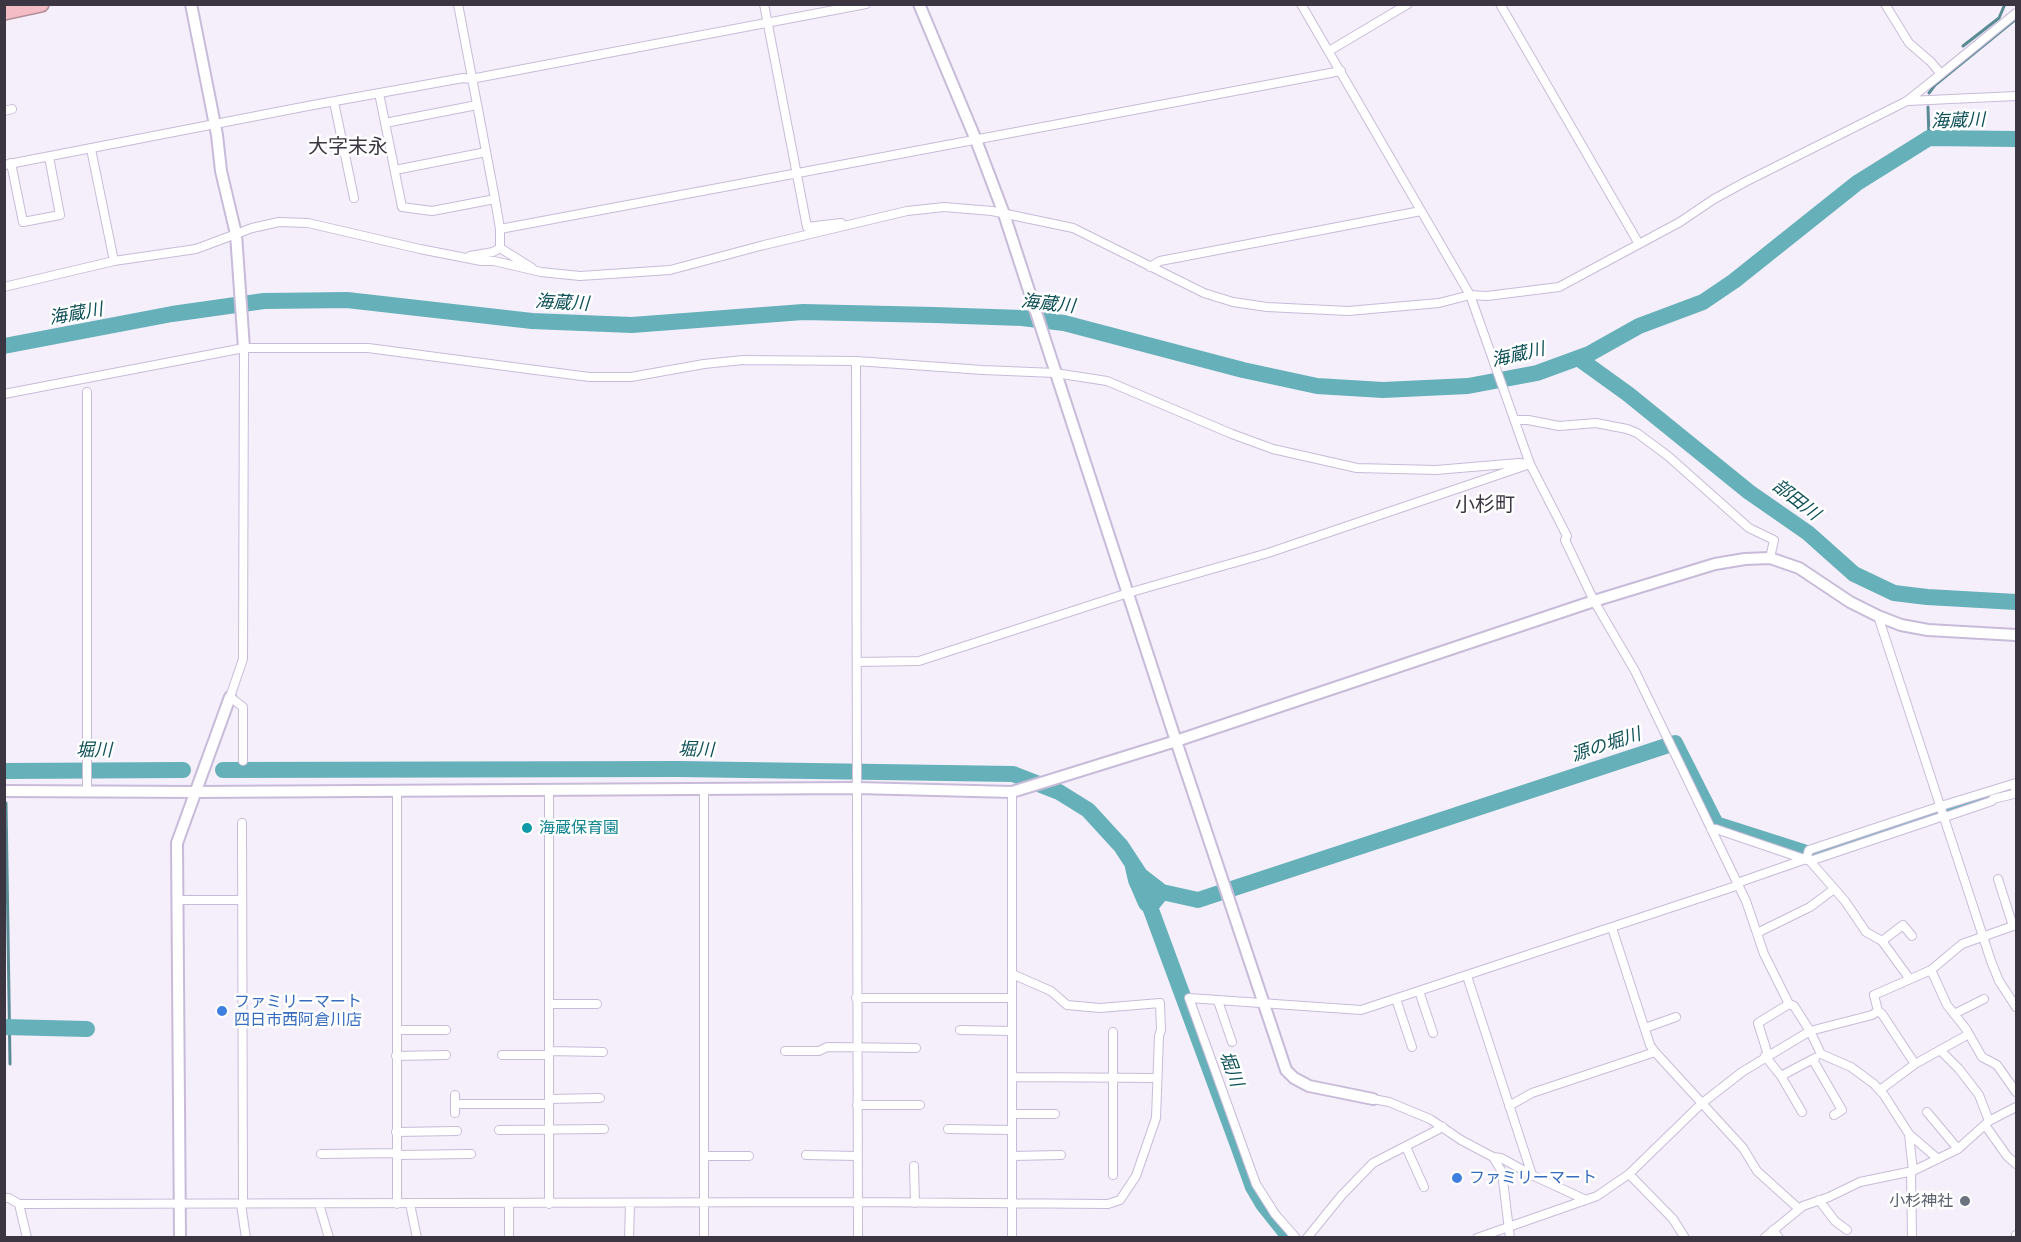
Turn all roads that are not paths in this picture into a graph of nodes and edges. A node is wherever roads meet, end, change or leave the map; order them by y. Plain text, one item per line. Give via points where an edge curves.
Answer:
1 (41, 4) edge
2 (191, 4) edge
3 (458, 4) edge
4 (764, 4) edge
5 (866, 4) edge
6 (918, 4) edge
7 (1301, 4) edge
8 (1408, 4) edge
9 (1500, 4) edge
10 (1885, 4) edge
11 (4, 12) edge
12 (2016, 13) edge
13 (768, 24) junction
14 (1329, 51) junction
15 (1341, 71) junction
16 (1941, 74) junction
17 (471, 79) junction
18 (379, 93) junction
19 (2016, 96) edge
20 (1907, 101) junction
21 (334, 102) junction
22 (477, 105) junction
23 (385, 123) junction
24 (214, 124) junction
25 (976, 140) junction
26 (91, 148) junction
27 (486, 152) junction
28 (49, 157) junction
29 (8, 164) edge
30 (395, 170) junction
31 (797, 173) junction
32 (354, 198) dead end
33 (495, 199) junction
34 (1421, 211) junction
35 (1004, 214) junction
36 (860, 222) junction
37 (500, 229) junction
38 (236, 237) junction
39 (1639, 244) junction
40 (500, 248) junction
41 (465, 258) junction
42 (114, 261) junction
43 (1150, 267) junction
44 (536, 271) junction
45 (4, 287) edge
46 (1470, 295) junction
47 (244, 348) junction
48 (856, 361) junction
49 (1056, 373) junction
50 (87, 392) dead end
51 (4, 394) edge
52 (1515, 419) junction
53 (1530, 464) junction
54 (1770, 558) junction
55 (1128, 593) junction
56 (1594, 601) junction
57 (1878, 616) junction
58 (2016, 635) edge
59 (857, 662) junction
60 (230, 697) junction
61 (1176, 741) junction
62 (243, 761) dead end
63 (857, 786) junction
64 (87, 787) junction
65 (2016, 788) edge
66 (549, 789) junction
67 (704, 789) junction
68 (4, 791) edge
69 (397, 791) junction
70 (196, 792) junction
71 (1012, 792) junction
72 (1943, 812) junction
73 (242, 823) dead end
74 (1711, 829) junction
75 (1808, 857) junction
76 (1998, 879) dead end
77 (1738, 884) junction
78 (1834, 889) junction
79 (177, 900) junction
80 (241, 900) junction
81 (2015, 926) edge
82 (1612, 928) junction
83 (1757, 933) junction
84 (1912, 936) dead end
85 (1984, 937) junction
86 (1882, 941) junction
87 (1931, 970) junction
88 (1012, 974) junction
89 (1467, 976) junction
90 (1909, 978) junction
91 (1419, 991) junction
92 (856, 998) junction
93 (1012, 998) junction
94 (1396, 999) junction
95 (1984, 999) dead end
96 (1218, 1001) junction
97 (549, 1004) junction
98 (597, 1004) dead end
99 (1265, 1004) junction
100 (1789, 1004) junction
101 (2016, 1007) edge
102 (1878, 1011) junction
103 (1954, 1014) junction
104 (1676, 1017) dead end
105 (1645, 1028) junction
106 (397, 1030) junction
107 (446, 1030) dead end
108 (960, 1030) dead end
109 (1012, 1031) junction
110 (1810, 1031) junction
111 (1113, 1032) dead end
112 (1433, 1033) dead end
113 (1969, 1034) junction
114 (1232, 1042) dead end
115 (856, 1047) junction
116 (1413, 1047) dead end
117 (916, 1048) dead end
118 (1940, 1050) junction
119 (785, 1051) dead end
120 (603, 1052) dead end
121 (1655, 1052) junction
122 (549, 1053) junction
123 (1821, 1054) junction
124 (502, 1055) dead end
125 (396, 1056) junction
126 (446, 1056) dead end
127 (1767, 1056) junction
128 (1813, 1060) junction
129 (1916, 1064) junction
130 (1781, 1076) junction
131 (1012, 1077) junction
132 (1113, 1078) junction
133 (1158, 1078) junction
134 (1880, 1090) junction
135 (2016, 1092) edge
136 (600, 1098) dead end
137 (1373, 1099) joint
138 (549, 1102) junction
139 (1701, 1104) junction
140 (857, 1105) junction
141 (920, 1105) dead end
142 (1509, 1106) junction
143 (2016, 1107) edge
144 (1802, 1112) dead end
145 (1927, 1112) dead end
146 (455, 1113) dead end
147 (1012, 1114) junction
148 (1055, 1114) dead end
149 (1834, 1115) dead end
150 (1987, 1123) junction
151 (1443, 1127) junction
152 (604, 1129) dead end
153 (948, 1129) dead end
154 (499, 1130) dead end
155 (550, 1130) junction
156 (1012, 1130) junction
157 (457, 1131) dead end
158 (396, 1132) junction
159 (1909, 1134) junction
160 (1407, 1147) junction
161 (1958, 1149) junction
162 (321, 1154) dead end
163 (396, 1154) junction
164 (471, 1154) dead end
165 (806, 1155) dead end
166 (1060, 1155) dead end
167 (705, 1156) junction
168 (749, 1156) dead end
169 (857, 1156) junction
170 (1012, 1156) junction
171 (1493, 1157) junction
172 (1938, 1159) junction
173 (2016, 1164) edge
174 (914, 1166) dead end
175 (1912, 1171) junction
176 (1629, 1174) junction
177 (1113, 1175) dead end
178 (1532, 1176) junction
179 (1424, 1187) dead end
180 (4, 1198) edge
181 (1819, 1200) junction
182 (1587, 1201) junction
183 (857, 1202) junction
184 (1012, 1202) junction
185 (915, 1203) junction
186 (19, 1204) junction
187 (180, 1204) junction
188 (242, 1204) junction
189 (319, 1204) junction
190 (396, 1204) junction
191 (410, 1204) junction
192 (509, 1204) junction
193 (549, 1204) junction
194 (630, 1204) junction
195 (704, 1204) junction
196 (1798, 1208) junction
197 (1509, 1227) junction
198 (1773, 1230) junction
199 (1847, 1230) dead end
200 (245, 1237) edge
201 (27, 1238) edge
202 (180, 1238) edge
203 (329, 1238) edge
204 (417, 1238) edge
205 (509, 1238) edge
206 (629, 1238) edge
207 (704, 1238) edge
208 (858, 1238) edge
209 (1012, 1238) edge
210 (1296, 1238) edge
211 (1307, 1238) edge
212 (1477, 1238) edge
213 (1510, 1238) edge
214 (1685, 1238) edge
215 (1764, 1238) edge
216 (1779, 1238) edge
217 (1912, 1238) edge

1 - 11 highway
2 - 24 street
3 - 17 street
4 - 13 street
5 - 13 street
6 - 25 street
7 - 14 street
8 - 14 street
9 - 39 street
10 - 16 street via 1908,43
12 - 16 street
13 - 17 street
13 - 31 street
14 - 15 street
15 - 25 street
15 - 34 street
16 - 20 street
17 - 18 street
17 - 22 street
18 - 21 street
18 - 23 street
19 - 20 street
20 - 39 street via 1747,181
21 - 24 street
21 - 32 street
22 - 23 street
22 - 27 street
23 - 30 street
24 - 26 street
24 - 38 street
25 - 31 street
25 - 35 street
26 - 28 street
26 - 42 street
27 - 30 street
27 - 33 street
28 - 29 street
28 - 29 street via 60,215 24,222
30 - 33 street via 402,207 432,211
31 - 36 street via 807,227
31 - 37 street
33 - 37 street
34 - 43 street via 1160,261
34 - 46 street
35 - 36 street via 944,207 907,210
35 - 43 street via 1073,228
35 - 49 street
36 - 44 street via 670,270 580,276
37 - 40 street
38 - 41 street via 279,222 308,223
38 - 42 street via 196,249
38 - 47 street
39 - 46 street via 1559,287
40 - 41 street
40 - 44 street
41 - 44 street
42 - 45 street
43 - 46 street via 1204,293 1267,307 1348,311 1439,303
46 - 52 street
47 - 48 street via 368,348 590,377 631,377 743,360
47 - 51 street
47 - 60 street via 243,659
48 - 49 street
48 - 59 street
49 - 53 street via 1107,381 1273,449 1348,466 1436,470
49 - 55 street
50 - 64 street
52 - 53 street
52 - 54 street via 1559,426 1596,423 1637,433 1749,528 1774,540
53 - 55 street via 1268,553
53 - 56 street via 1567,536 1565,540
54 - 56 street via 1715,564
54 - 57 street via 1799,568
55 - 59 street via 919,661
55 - 61 street
56 - 61 street
56 - 74 street via 1635,671
57 - 58 street via 1928,630
57 - 72 street
59 - 63 street
60 - 62 street via 243,707
60 - 70 street
61 - 71 street
61 - 99 street
63 - 67 street
63 - 71 street
63 - 92 street
64 - 68 street
64 - 70 street
65 - 72 street
66 - 67 street
66 - 69 street
66 - 97 street
67 - 167 street
69 - 70 street
69 - 106 street
70 - 79 street via 177,843
71 - 88 street
72 - 75 street
72 - 85 street
73 - 80 street
74 - 75 street
74 - 77 street
75 - 77 street
75 - 78 street
76 - 81 street
77 - 82 street
77 - 83 street
78 - 83 street via 1810,907
78 - 86 street via 1866,932
79 - 80 street
79 - 187 street
80 - 188 street
81 - 85 street
82 - 89 street
82 - 105 street
83 - 100 street
84 - 86 street via 1903,925
85 - 87 street via 1962,944
85 - 101 street via 1999,981
86 - 90 street
87 - 90 street
87 - 103 street
88 - 93 street
88 - 133 street via 1051,991 1066,1005 1100,1008 1160,1003
89 - 91 street
89 - 142 street
90 - 102 street via 1874,995
91 - 94 street
91 - 112 street
92 - 93 street
92 - 115 street
93 - 109 street
94 - 99 street via 1353,1011
94 - 116 street
95 - 103 street
96 - 99 street
96 - 114 street
96 - 210 street via 1190,998 1257,1184
97 - 98 street
97 - 122 street
99 - 137 street via 1286,1070 1294,1078 1309,1086
100 - 110 street
100 - 127 street via 1758,1023
102 - 110 street
102 - 129 street
103 - 113 street
104 - 105 street
105 - 121 street
106 - 107 street
106 - 125 street
108 - 109 street
109 - 131 street
110 - 123 street
110 - 127 street
111 - 132 street
113 - 118 street
113 - 135 street via 1982,1057 1997,1065
115 - 117 street
115 - 119 street
115 - 140 street
118 - 129 street
118 - 150 street via 1979,1095
120 - 122 street
121 - 139 street
121 - 142 street via 1532,1093
122 - 124 street
122 - 138 street
123 - 128 street
123 - 134 street via 1858,1071
125 - 126 street
125 - 158 street
127 - 130 street
127 - 139 street
128 - 130 street
128 - 149 street via 1842,1110
129 - 134 street
130 - 144 street
131 - 132 street
131 - 147 street
132 - 133 street
132 - 177 street
133 - 184 street via 1152,1135 1136,1176 1119,1200 1108,1204
134 - 159 street
136 - 138 street
137 - 151 street via 1400,1106
138 - 146 street via 455,1100
138 - 155 street
139 - 176 street
139 - 196 street via 1743,1148 1756,1171
140 - 141 street
140 - 169 street
142 - 178 street
143 - 150 street
145 - 161 street
147 - 148 street
147 - 156 street
150 - 161 street
150 - 173 street
151 - 160 street
151 - 171 street
152 - 155 street
153 - 156 street
154 - 155 street
155 - 193 street
156 - 170 street
157 - 158 street
158 - 163 street
159 - 172 street
159 - 175 street
160 - 179 street
160 - 211 street via 1367,1168
161 - 172 street
162 - 163 street
163 - 164 street
163 - 190 street
165 - 169 street
166 - 170 street
167 - 168 street
167 - 195 street
169 - 183 street
170 - 184 street
171 - 178 street
171 - 197 street via 1502,1172
172 - 175 street
174 - 185 street
175 - 181 street via 1860,1182
175 - 217 street
176 - 182 street
176 - 214 street via 1673,1219
178 - 182 street
180 - 186 street
181 - 196 street
181 - 199 street
182 - 197 street
183 - 185 street
183 - 195 street
183 - 208 street
184 - 185 street
184 - 209 street
186 - 187 street
186 - 201 street
187 - 188 street
187 - 202 street
188 - 189 street
188 - 200 street
189 - 190 street
189 - 203 street
190 - 191 street
191 - 192 street
191 - 204 street
192 - 193 street
192 - 205 street
193 - 194 street
194 - 195 street
194 - 206 street
195 - 207 street
196 - 198 street
197 - 212 street
197 - 213 street
198 - 215 street
198 - 216 street

